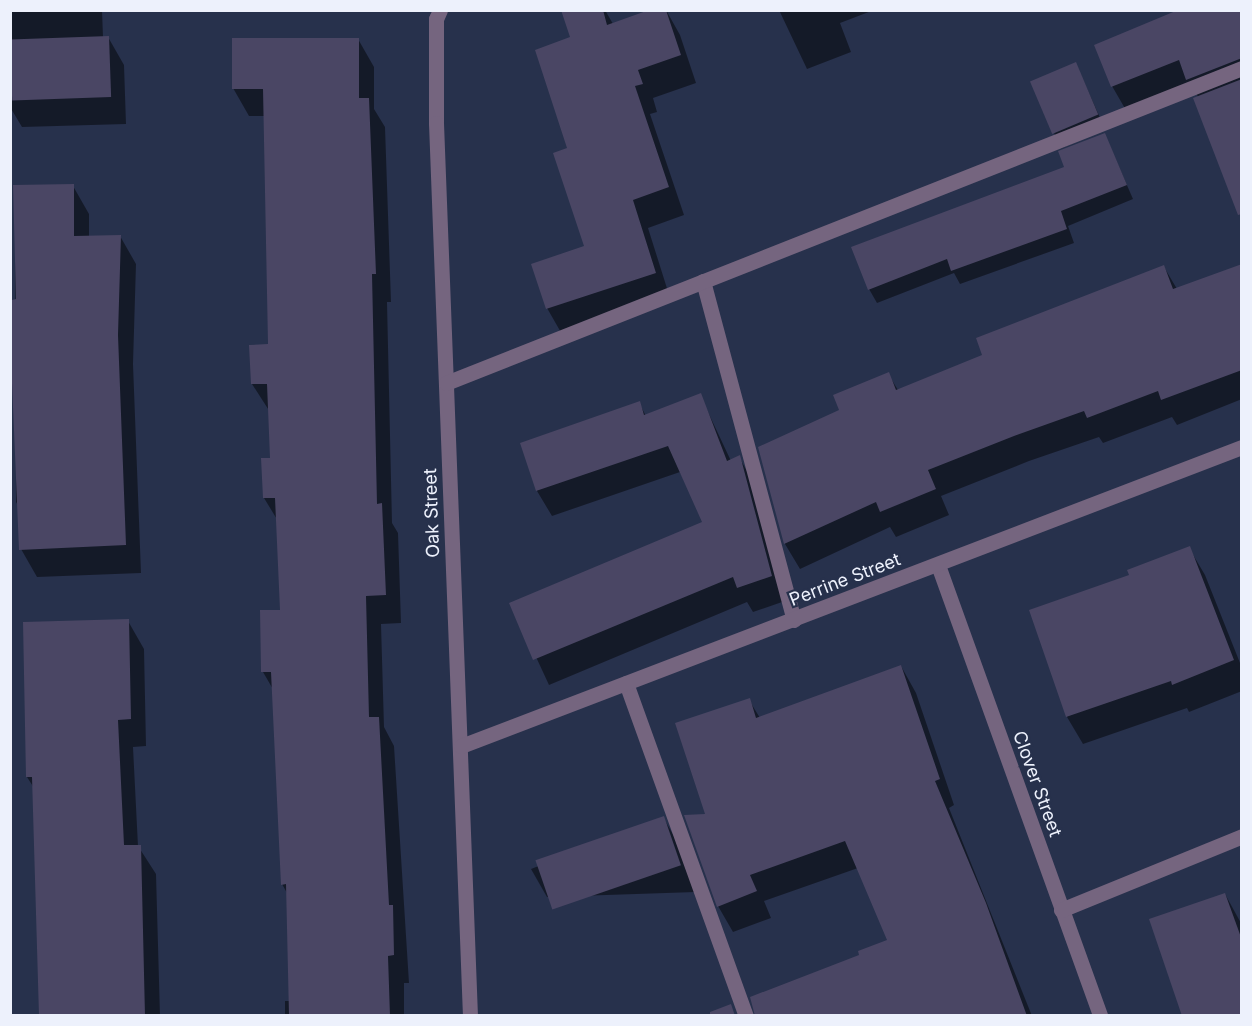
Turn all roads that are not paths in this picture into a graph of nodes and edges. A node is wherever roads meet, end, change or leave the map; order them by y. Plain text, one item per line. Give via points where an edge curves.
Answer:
1 (440, 10) edge
2 (1242, 68) edge
3 (703, 281) junction
4 (446, 383) junction
5 (1242, 447) edge
6 (938, 565) junction
7 (794, 620) junction
8 (626, 683) junction
9 (461, 746) junction
10 (1242, 836) edge
11 (1061, 910) junction
12 (470, 1016) edge
13 (746, 1016) edge
14 (1100, 1016) edge

1 - 4 street, Oak Street via 436,19 436,123
2 - 3 street
3 - 4 street
3 - 7 street
4 - 9 street, Oak Street
5 - 6 street, Perrine Street
6 - 7 street, Perrine Street
6 - 11 street, Clover Street
7 - 8 street, Perrine Street
8 - 9 street, Perrine Street
8 - 13 street
9 - 12 street, Oak Street
10 - 11 street
11 - 14 street, Clover Street

